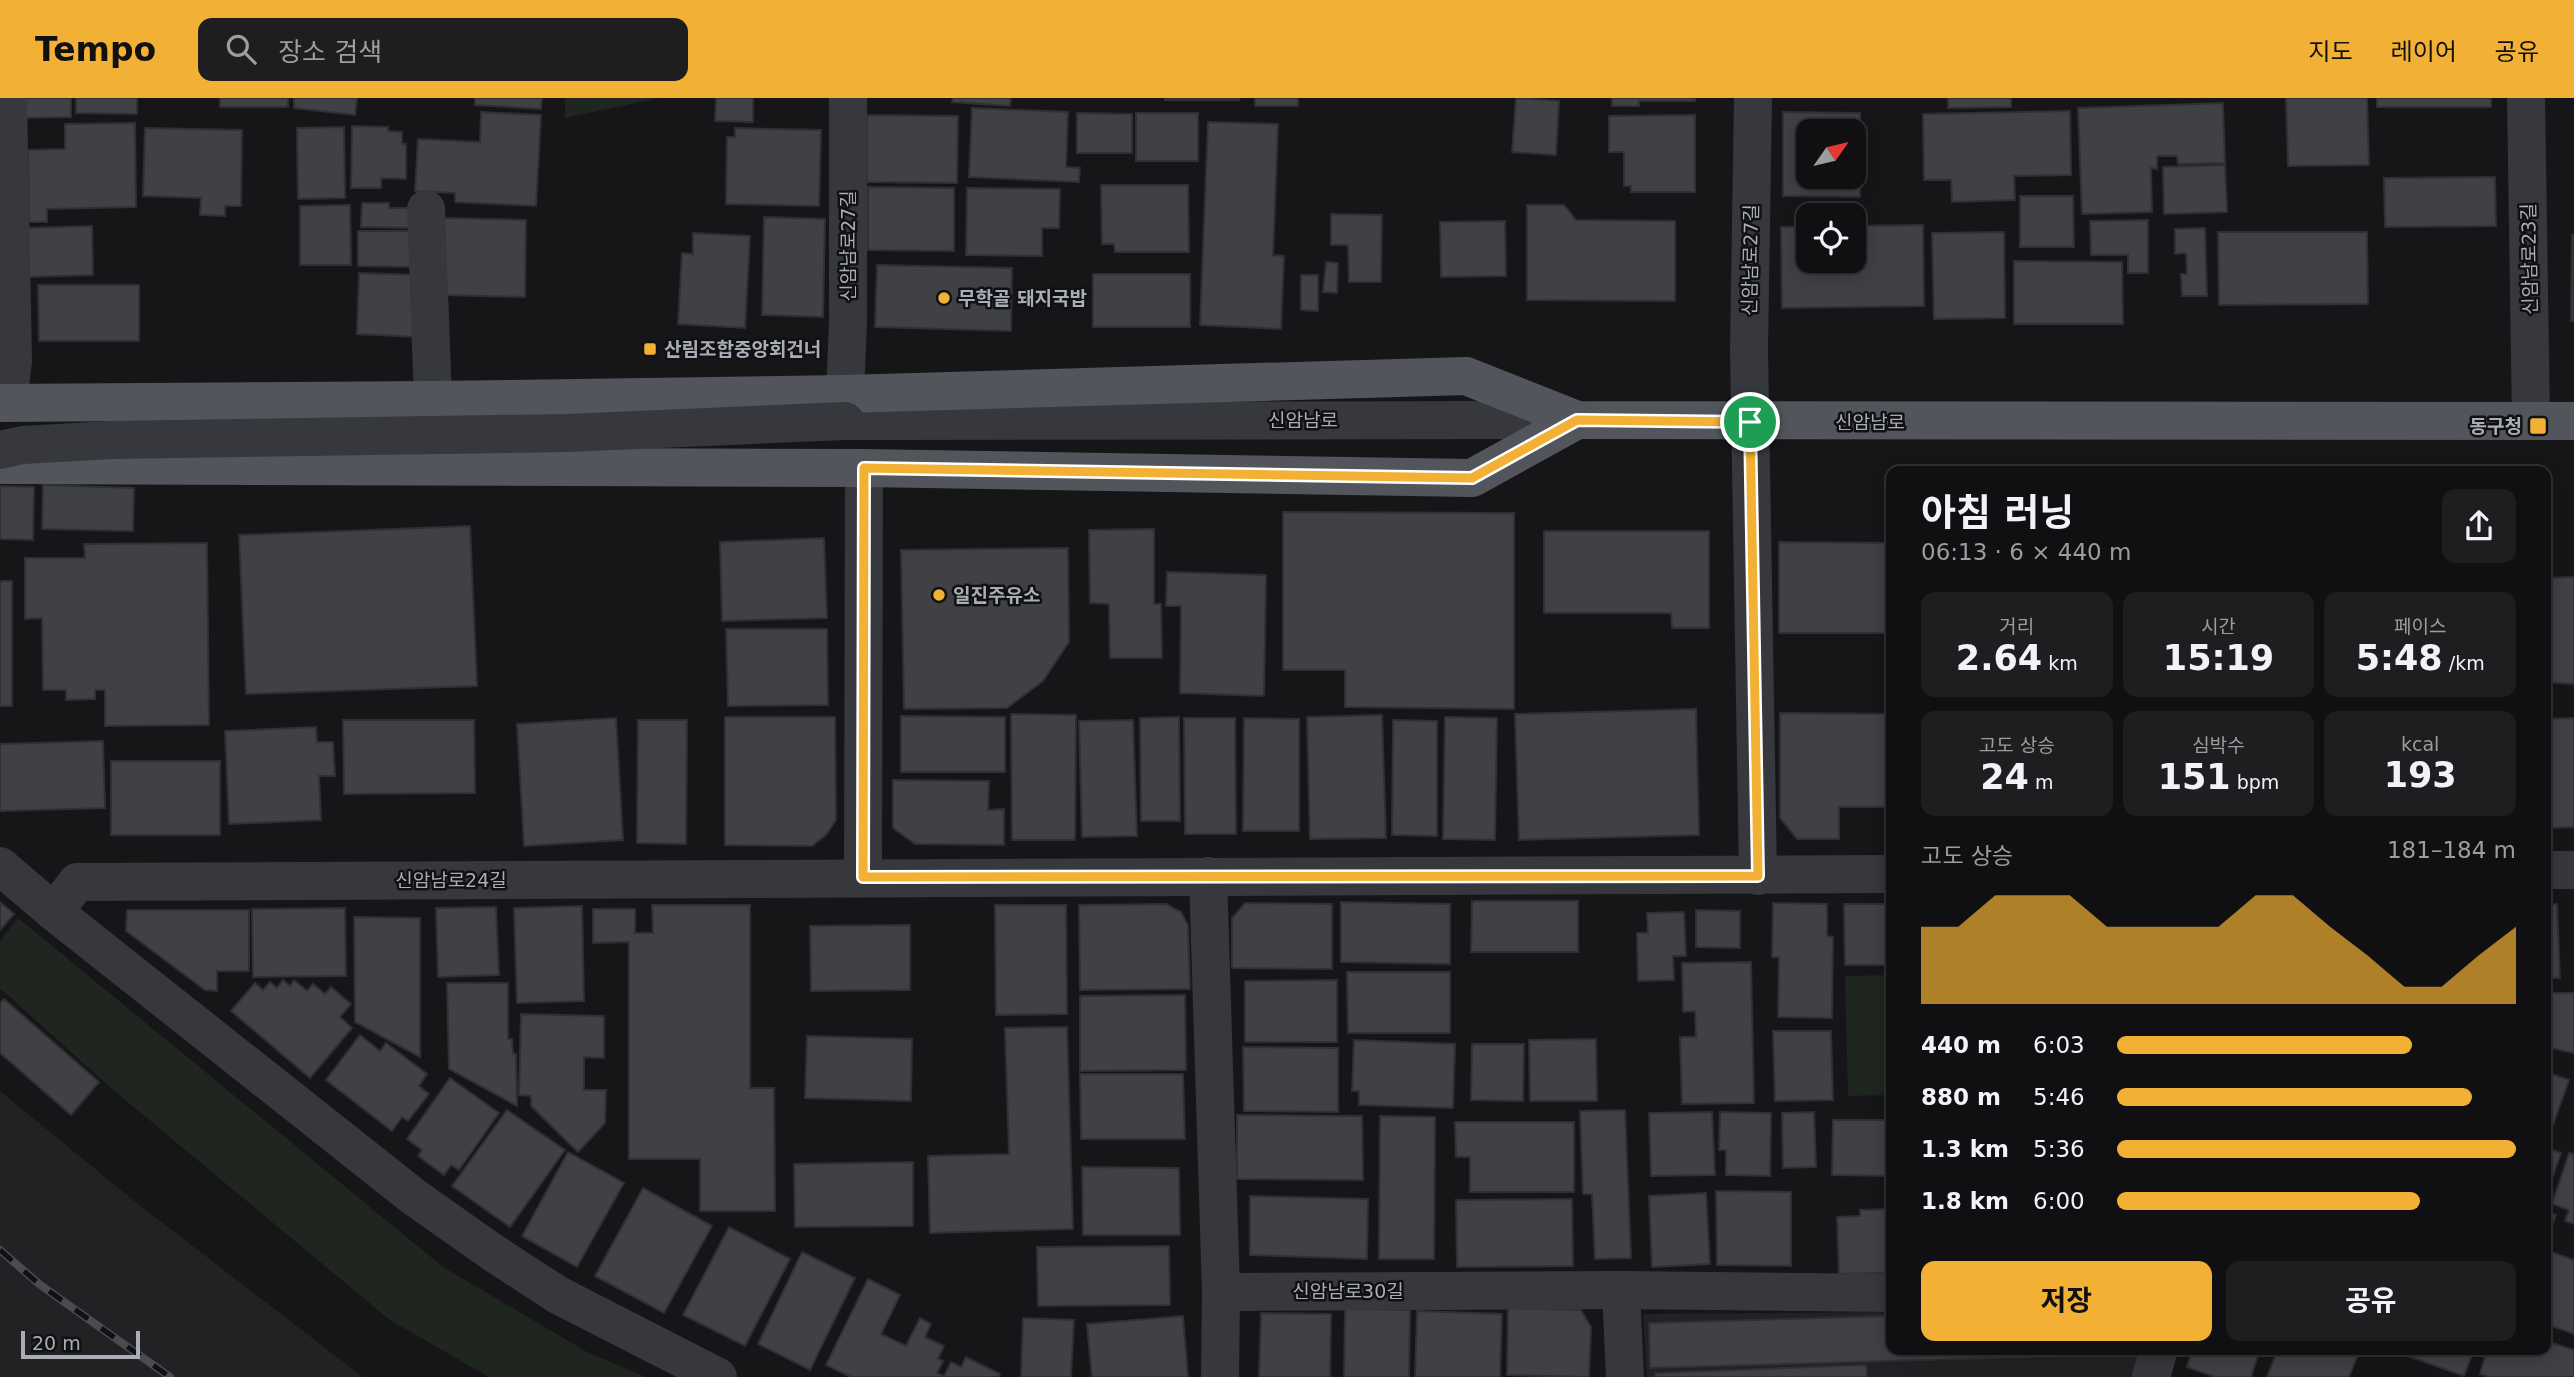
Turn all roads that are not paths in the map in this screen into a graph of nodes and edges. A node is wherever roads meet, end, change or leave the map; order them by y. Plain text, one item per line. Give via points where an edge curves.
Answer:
1 (8, 98) edge
2 (848, 98) edge
3 (1753, 98) edge
4 (2526, 98) edge
5 (426, 209) dead end
6 (845, 394) junction
7 (433, 400) junction
8 (4, 403) edge
9 (1577, 420) junction
10 (2531, 421) junction
11 (2574, 421) edge
12 (1750, 422) junction
13 (0, 450) edge
14 (0, 465) edge
15 (864, 468) junction
16 (0, 866) edge
17 (2551, 870) edge
18 (2574, 870) edge
19 (1886, 874) edge
20 (1208, 876) junction
21 (1758, 876) junction
22 (863, 877) junction
23 (54, 912) junction
24 (1621, 1290) junction
25 (1220, 1292) junction
26 (1886, 1293) edge
27 (2157, 1355) edge
28 (718, 1377) edge
29 (1220, 1377) edge
30 (1625, 1377) edge
31 (2151, 1377) edge

1 - 8 street via 13,361
2 - 6 street, 신암남로27길
3 - 12 street, 신암남로27길
4 - 10 street, 신암남로23길
5 - 7 street
6 - 7 main road
6 - 9 main road via 1466,376
7 - 8 main road
9 - 12 main road, 신암남로
9 - 13 street, 신암남로, bridge via 845,421 567,433 112,440
9 - 15 main road via 1472,478
10 - 11 main road, 신암남로
10 - 12 main road, 신암남로
12 - 21 street, 신암남로27길
14 - 15 main road
15 - 22 street
16 - 23 street
17 - 18 street
19 - 21 street
20 - 21 street
20 - 22 street
20 - 25 street
22 - 23 street, 신암남로24길 via 78,882
23 - 28 street via 414,1197 492,1252 558,1296
24 - 25 street, 신암남로30길
24 - 26 street, 신암남로30길
24 - 30 street
25 - 29 street
27 - 31 street

